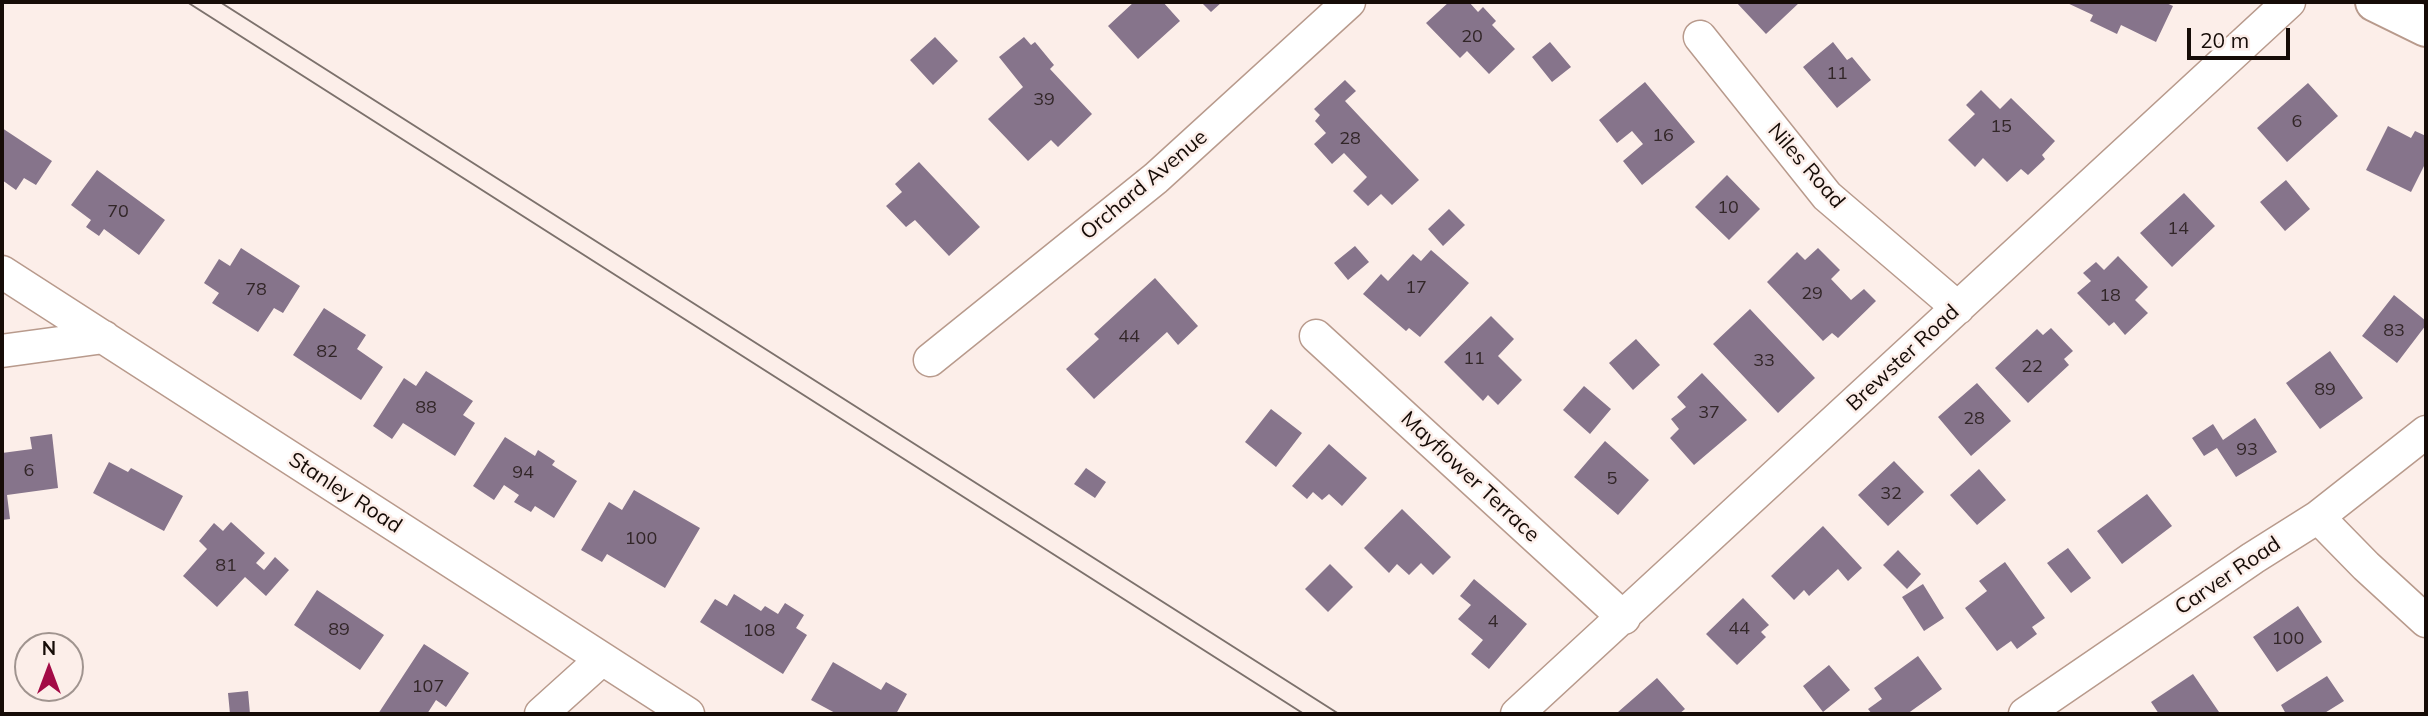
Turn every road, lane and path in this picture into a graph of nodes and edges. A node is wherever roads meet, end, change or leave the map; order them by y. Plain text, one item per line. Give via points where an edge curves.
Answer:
1 (1349, 2) edge
2 (2289, 2) edge
3 (2375, 2) edge
4 (2426, 27) edge
5 (1700, 37) dead end
6 (2, 272) edge
7 (1958, 307) junction
8 (1316, 336) dead end
9 (104, 337) junction
10 (2, 351) edge
11 (930, 360) dead end
12 (2426, 432) edge
13 (2318, 517) junction
14 (1624, 618) junction
15 (2426, 621) edge
16 (602, 659) junction
17 (541, 714) edge
18 (688, 714) edge
19 (1517, 714) edge
20 (2025, 714) edge

1 - 11 street, Orchard Avenue via 1156,178
2 - 7 street, Brewster Road
3 - 4 street
5 - 7 street, Niles Road via 1827,196
6 - 9 street, Stanley Road
7 - 14 street, Brewster Road
8 - 14 street, Mayflower Terrace
9 - 10 street
9 - 16 street, Stanley Road
12 - 13 street, Carver Road
13 - 15 street
13 - 20 street, Carver Road
14 - 19 street, Brewster Road
16 - 17 street
16 - 18 street, Stanley Road

